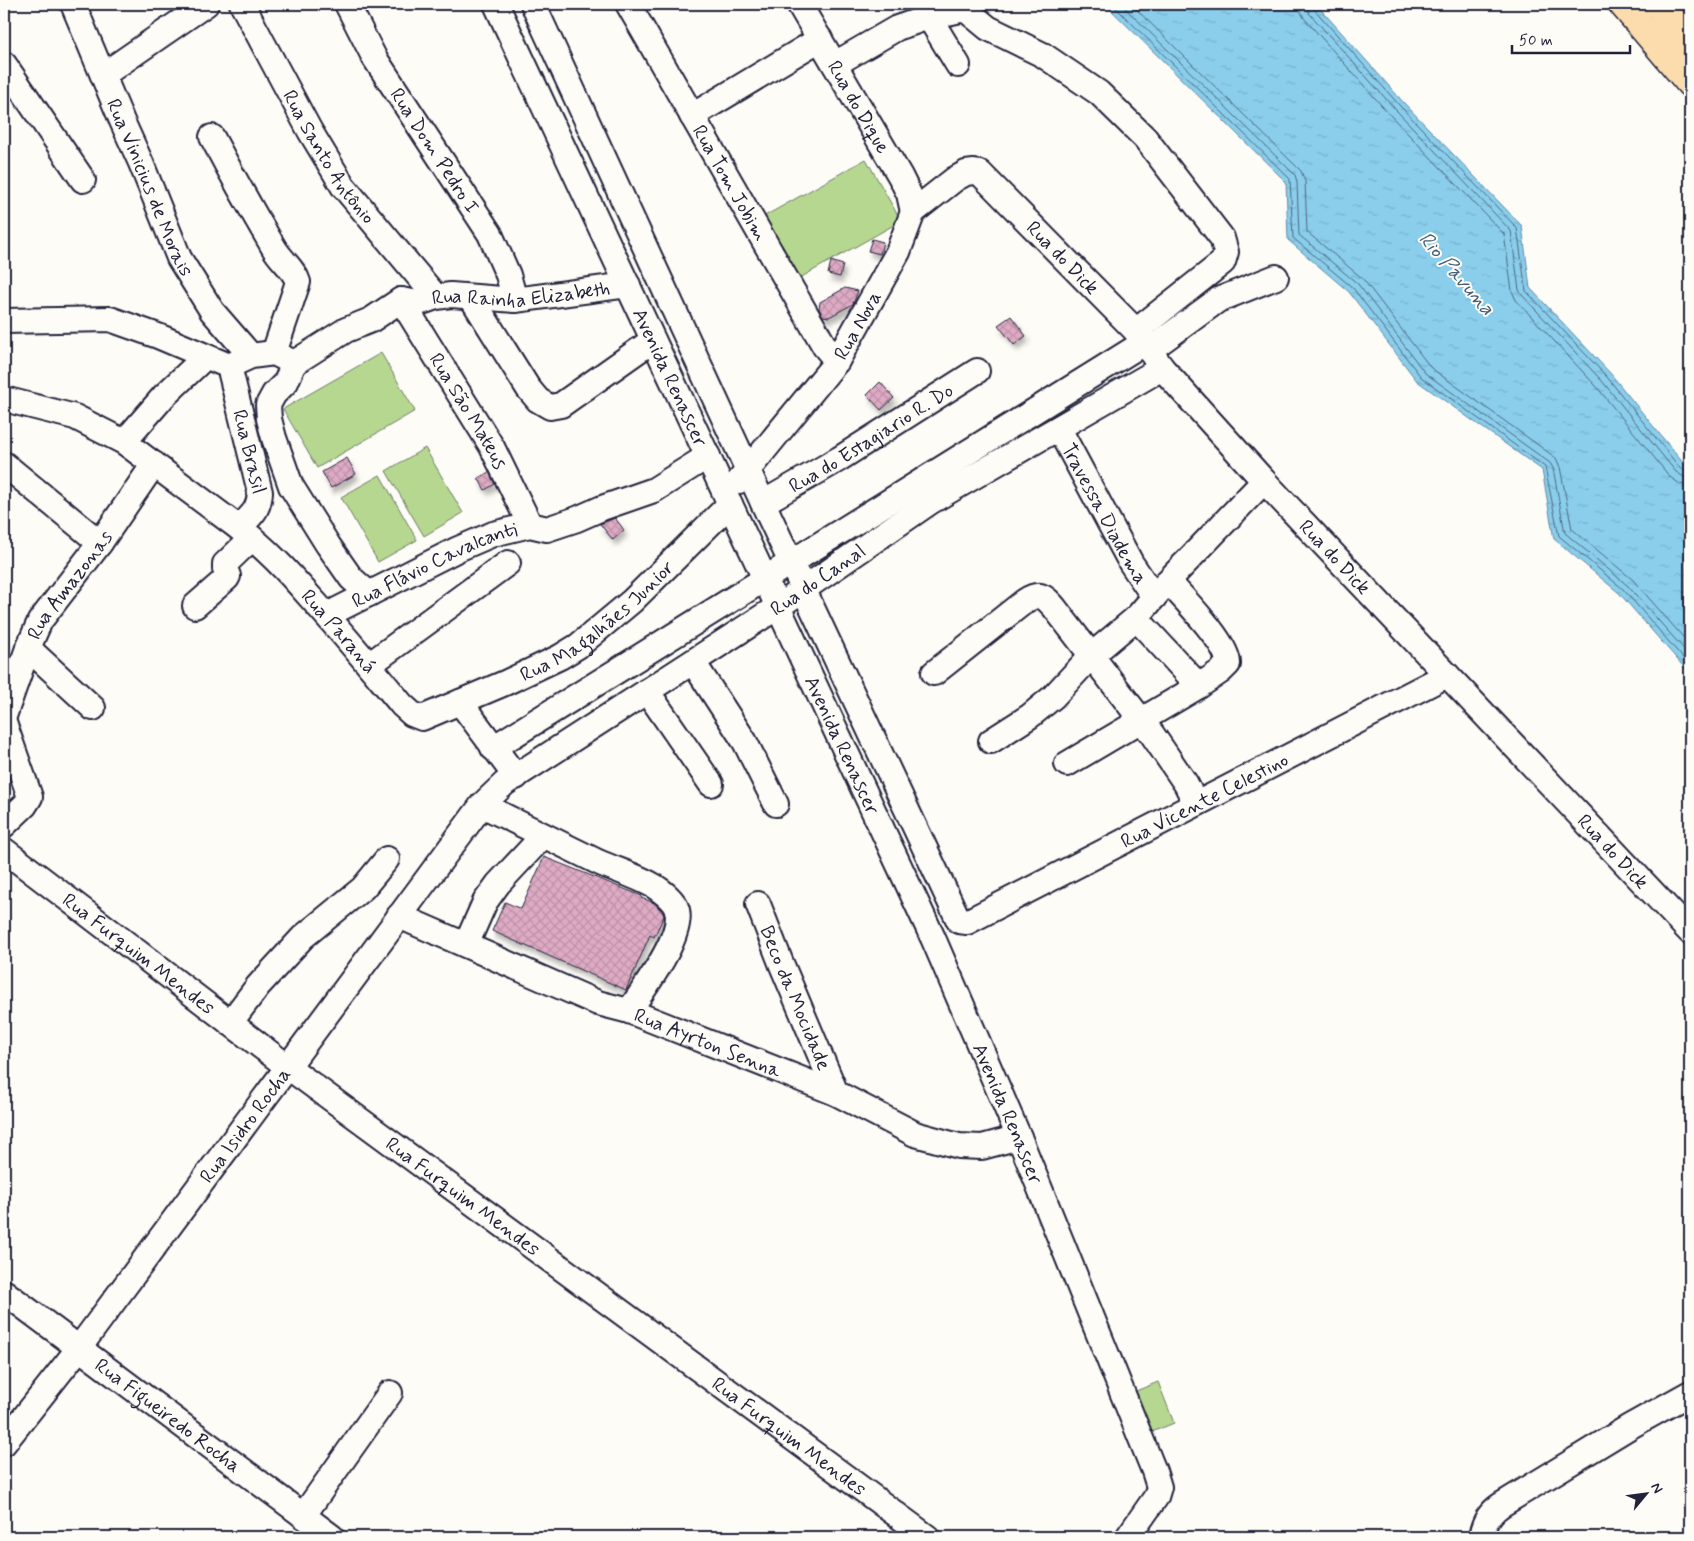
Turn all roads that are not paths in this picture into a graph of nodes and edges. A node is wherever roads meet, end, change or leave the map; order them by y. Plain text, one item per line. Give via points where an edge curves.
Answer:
1 (73, 4) edge
2 (206, 4) edge
3 (242, 4) edge
4 (348, 4) edge
5 (496, 4) edge
6 (533, 4) edge
7 (628, 4) edge
8 (799, 4) edge
9 (1623, 4) edge
10 (1659, 4) edge
11 (962, 6) edge
12 (181, 10) edge
13 (929, 17) junction
14 (820, 39) junction
15 (1690, 41) edge
16 (4, 64) edge
17 (835, 64) junction
18 (958, 65) dead end
19 (103, 75) junction
20 (1690, 83) edge
21 (692, 116) junction
22 (212, 137) dead end
23 (83, 180) dead end
24 (913, 212) junction
25 (1276, 277) dead end
26 (628, 285) junction
27 (436, 297) junction
28 (471, 297) junction
29 (401, 300) junction
30 (515, 300) junction
31 (4, 321) edge
32 (653, 340) junction
33 (1149, 347) junction
34 (205, 357) junction
35 (273, 357) junction
36 (837, 361) junction
37 (229, 366) junction
38 (977, 371) dead end
39 (4, 399) edge
40 (1059, 428) junction
41 (124, 442) junction
42 (708, 456) junction
43 (4, 464) edge
44 (154, 464) junction
45 (748, 470) junction
46 (1264, 481) junction
47 (291, 486) junction
48 (728, 500) junction
49 (260, 503) junction
50 (763, 503) junction
51 (530, 525) junction
52 (246, 533) junction
53 (100, 543) junction
54 (508, 563) dead end
55 (792, 563) junction
56 (766, 578) junction
57 (1161, 589) junction
58 (805, 590) junction
59 (369, 594) junction
60 (195, 606) dead end
61 (779, 606) junction
62 (327, 615) junction
63 (1136, 618) junction
64 (28, 648) junction
65 (1092, 655) junction
66 (693, 662) junction
67 (369, 665) junction
68 (934, 673) dead end
69 (1447, 675) junction
70 (1199, 686) junction
71 (647, 691) junction
72 (451, 706) junction
73 (93, 708) dead end
74 (4, 716) edge
75 (1141, 719) junction
76 (4, 723) edge
77 (991, 741) dead end
78 (493, 748) junction
79 (1067, 764) dead end
80 (516, 776) junction
81 (712, 784) dead end
82 (482, 804) junction
83 (776, 804) dead end
84 (1196, 804) junction
85 (4, 825) edge
86 (543, 836) junction
87 (4, 850) edge
88 (388, 859) dead end
89 (758, 904) dead end
90 (399, 916) junction
91 (963, 922) junction
92 (1690, 932) edge
93 (933, 938) junction
94 (466, 945) junction
95 (629, 1012) junction
96 (230, 1023) junction
97 (288, 1067) junction
98 (836, 1093) junction
99 (1019, 1137) junction
100 (4, 1292) edge
101 (79, 1348) junction
102 (1690, 1392) edge
103 (390, 1393) dead end
104 (4, 1443) edge
105 (303, 1516) junction
106 (332, 1537) edge
107 (927, 1537) edge
108 (1128, 1537) edge
109 (1481, 1537) edge

1 - 19 street, Rua Vinicius de Morais
2 - 12 street
3 - 27 street, Rua Santo Antônio via 343,186
4 - 30 street, Rua Dom Pedro I via 374,57 490,234 506,269
5 - 26 street, Avenida Renascer
6 - 45 street, Avenida Renascer
7 - 21 street, Rua Tom Jobim
8 - 14 street, Rua do Dique
9 - 20 highway
10 - 15 highway
11 - 13 street
11 - 33 street via 988,28 1043,55 1099,93 1145,138 1222,238 1226,252 1223,262
12 - 19 street
13 - 17 street via 897,28
13 - 18 street
14 - 17 street, Rua do Dique
14 - 21 street
16 - 23 street
17 - 24 street, Rua do Dique via 900,176
19 - 35 street, Rua Vinicius de Morais via 179,258 212,311
21 - 36 street, Rua Tom Jobim via 825,347
22 - 35 street via 246,201 298,282
24 - 33 street, Rua do Dick via 955,179 966,173 980,173
24 - 36 street, Rua Nova via 898,252
25 - 33 street via 1218,300
26 - 30 street, Rua Rainha Elizabeth
26 - 32 street, Avenida Renascer
27 - 28 street, Rua Rainha Elizabeth
27 - 29 street, Rua Rainha Elizabeth via 419,303
28 - 30 street, Rua Rainha Elizabeth
28 - 32 street via 528,388 550,408 561,405
29 - 35 street via 371,320
29 - 51 street, Rua São Mateus via 492,447
31 - 34 street via 110,319
32 - 42 street, Avenida Renascer
33 - 40 street, Rua do Canal
33 - 46 street, Rua do Dick
33 - 55 street via 917,482
34 - 37 street
34 - 41 street via 164,396
35 - 37 street
35 - 47 street via 286,382 268,405 269,419
36 - 45 street, Rua Nova
37 - 49 street, Rua Brasil via 259,484
38 - 50 street, Rua do Estagiario R. Do via 840,460
39 - 41 street, Rua Paraná via 75,416
40 - 57 street, Travessa Diadema via 1131,563
40 - 58 street, Rua do Canal via 930,502
41 - 44 street, Rua Paraná
42 - 48 street, Avenida Renascer
42 - 51 street, Rua Flávio Cavalcanti via 654,490 547,529
43 - 53 street
44 - 52 street, Rua Paraná
44 - 53 street, Rua Amazonas
45 - 48 street, Rua Nova
45 - 50 street, Avenida Renascer
46 - 57 street
46 - 69 street, Rua do Dick
47 - 49 street
47 - 59 street via 351,578
48 - 56 street, Avenida Renascer
48 - 72 street, Rua Magalhães Junior via 632,601 578,646
49 - 52 street, Rua Brasil
50 - 55 street, Avenida Renascer
51 - 59 street, Rua Flávio Cavalcanti via 493,534 458,549
52 - 60 street, Rua Brasil via 225,564 228,578
52 - 62 street, Rua Paraná
53 - 64 street, Rua Amazonas via 40,621
54 - 67 street
55 - 56 street
55 - 58 street, Avenida Renascer
56 - 61 street, Avenida Renascer
56 - 78 street
57 - 63 street
57 - 70 street, Travessa Diadema via 1216,637 1225,650 1228,664
58 - 61 street, Rua do Canal
58 - 91 street, Avenida Renascer via 958,919
59 - 62 street, Rua Flávio Cavalcanti
61 - 66 street, Rua do Canal
61 - 93 street, Avenida Renascer
62 - 67 street, Rua Paraná
63 - 65 street
63 - 70 street
64 - 73 street
64 - 74 street, Rua Amazonas
65 - 68 street via 1054,606 1038,595 1025,600
65 - 75 street
65 - 77 street via 1053,697
66 - 71 street, Rua do Canal
66 - 83 street via 745,742
67 - 72 street, Rua Paraná via 412,714 422,718
69 - 84 street, Rua Vicente Celestino
69 - 92 street, Rua do Dick
70 - 75 street
71 - 80 street, Rua do Canal
71 - 81 street
72 - 78 street
75 - 79 street
75 - 84 street
76 - 85 street via 30,797
78 - 80 street
80 - 82 street, Rua do Canal
82 - 86 street
82 - 90 street, Rua Isidro Rocha
84 - 91 street, Rua Vicente Celestino
86 - 94 street via 485,902
86 - 95 street via 654,886 672,900 677,911 677,923 669,946
87 - 96 street, Rua Furquim Mendes
88 - 96 street via 364,888 303,937 258,986
89 - 98 street, Beco da Mocidade
90 - 94 street, Rua Ayrton Senna
90 - 97 street, Rua Isidro Rocha
91 - 93 street, Rua Vicente Celestino
93 - 99 street, Avenida Renascer
94 - 95 street, Rua Ayrton Senna via 598,1003
95 - 98 street, Rua Ayrton Senna
96 - 97 street, Rua Furquim Mendes
97 - 101 street, Rua Isidro Rocha
97 - 107 street, Rua Furquim Mendes
98 - 99 street, Rua Ayrton Senna via 915,1134 938,1141 982,1147
99 - 108 street, Avenida Renascer via 1159,1487 1156,1497
100 - 101 street, Rua Figueiredo Rocha
101 - 104 street, Rua Isidro Rocha
101 - 105 street, Rua Figueiredo Rocha
102 - 109 street via 1500,1505 1487,1519
103 - 105 street
105 - 106 street, Rua Figueiredo Rocha

